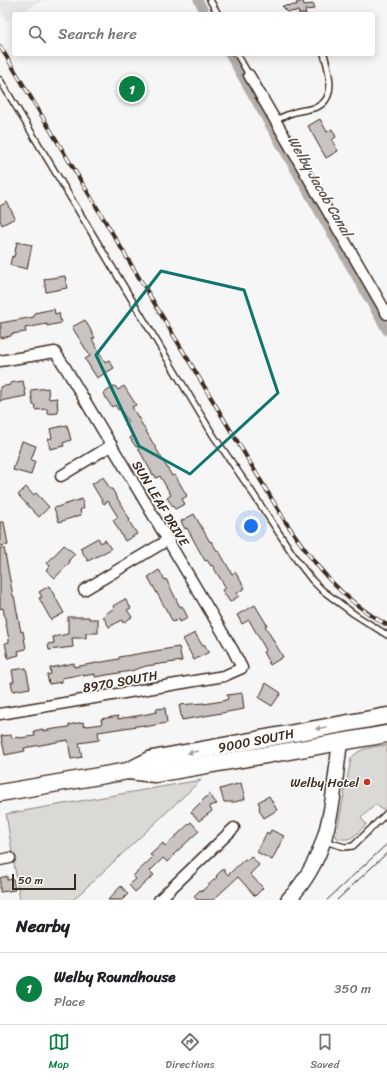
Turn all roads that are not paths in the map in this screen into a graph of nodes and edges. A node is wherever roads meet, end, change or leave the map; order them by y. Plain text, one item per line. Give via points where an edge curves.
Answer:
1 (210, 0) edge
2 (217, 12) edge
3 (238, 56) edge
4 (324, 56) edge
5 (249, 75) joint
6 (0, 80) edge
7 (275, 120) junction
8 (387, 314) edge
9 (0, 361) edge
10 (112, 445) junction
11 (61, 476) dead end
12 (168, 540) junction
13 (84, 590) dead end
14 (387, 635) edge
15 (242, 668) joint
16 (0, 714) edge
17 (387, 716) edge
18 (387, 726) edge
19 (387, 734) edge
20 (340, 742) junction
21 (128, 771) junction
22 (0, 793) edge
23 (387, 814) edge
24 (234, 828) dead end
25 (324, 841) junction
26 (159, 900) edge
27 (288, 900) edge

1 - 2 lane
3 - 5 lane
4 - 7 lane via 330,89 325,102
5 - 7 street
6 - 14 lane via 213,435 298,562 322,590
7 - 8 street
9 - 10 street, SUN LEAF DRIVE via 54,352
10 - 11 street
10 - 12 street, SUN LEAF DRIVE
12 - 13 street
12 - 15 street, SUN LEAF DRIVE
15 - 16 street, 8970 SOUTH via 224,676
17 -> 21 main road, 9000 SOUTH via 152,759
18 - 20 main road via 347,733
19 - 20 main road, 9000 SOUTH
20 - 21 main road, 9000 SOUTH via 155,774
20 - 25 main road via 334,796
21 - 22 main road, 9000 SOUTH
23 - 25 lane via 353,846 345,847
24 - 26 street
25 - 27 main road via 307,877

